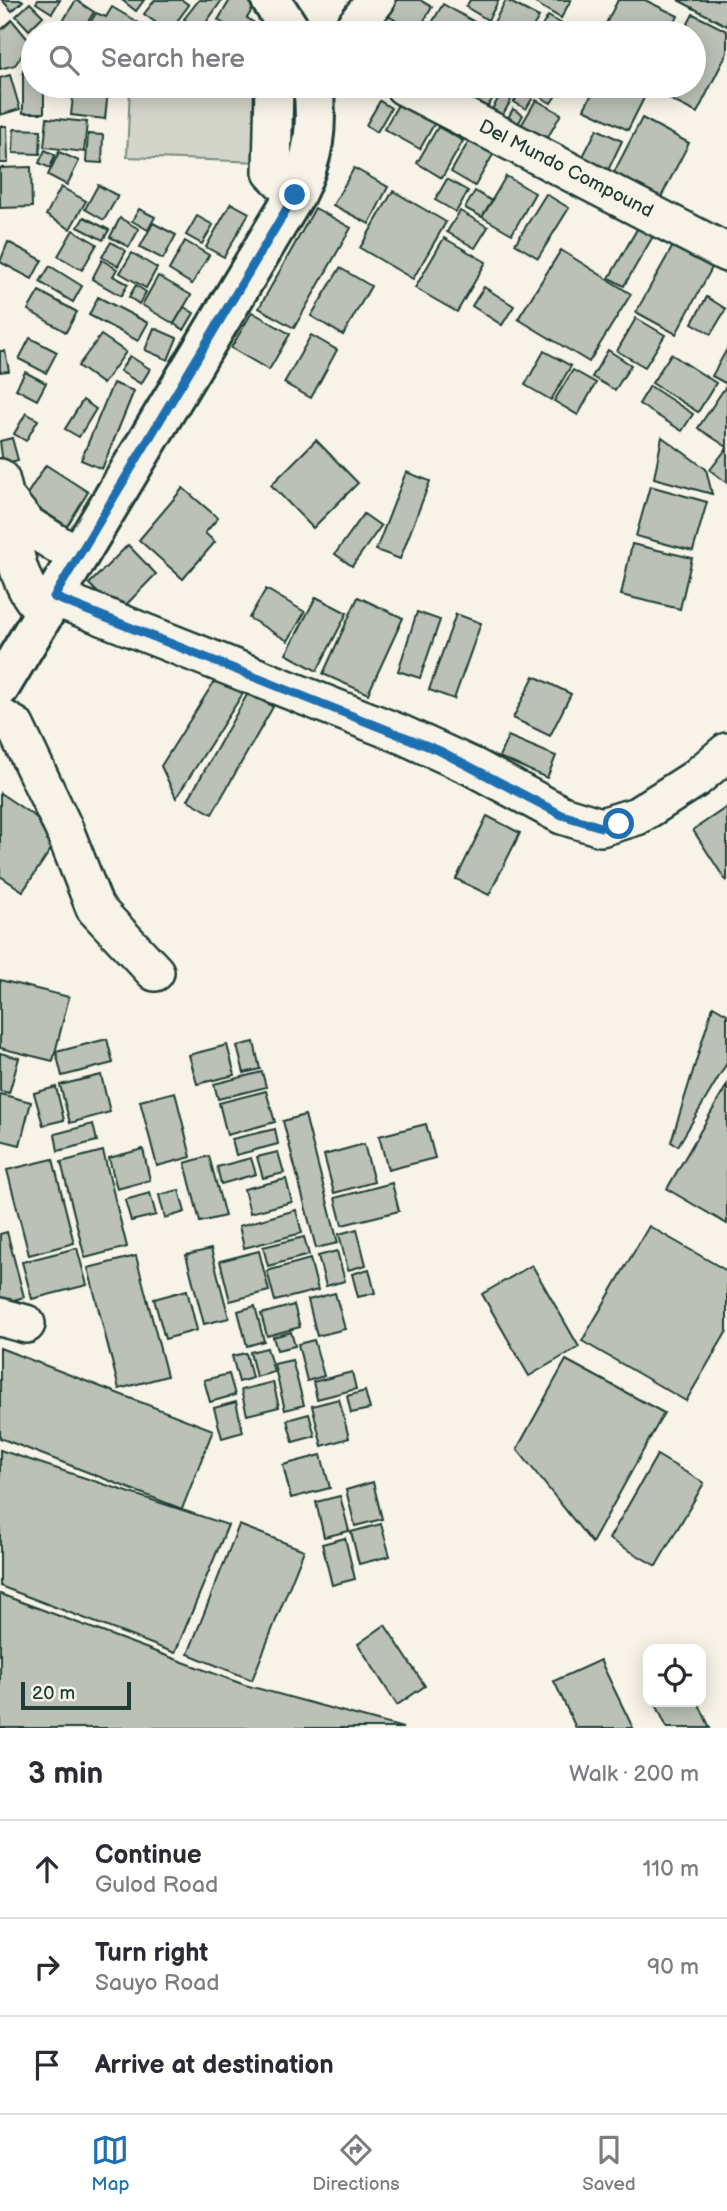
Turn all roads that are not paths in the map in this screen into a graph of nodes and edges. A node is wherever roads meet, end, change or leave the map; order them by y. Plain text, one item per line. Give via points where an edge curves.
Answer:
1 (271, 0) edge
2 (376, 0) edge
3 (284, 21) edge
4 (359, 21) edge
5 (274, 98) edge
6 (313, 98) edge
7 (427, 98) edge
8 (295, 195) junction
9 (727, 253) edge
10 (3, 489) edge
11 (78, 557) junction
12 (50, 604) junction
13 (0, 687) edge
14 (0, 717) edge
15 (717, 765) edge
16 (155, 972) dead end

1 - 3 main road
2 - 4 street
5 - 8 street via 272,172
6 - 8 main road via 315,142
7 - 9 street, Del Mundo Compound
8 - 11 main road
10 - 11 street via 27,525
10 - 12 street via 23,582 32,600
11 - 12 main road
12 - 13 main road
12 - 15 street via 440,751 581,822 601,827 619,824
14 - 16 street via 15,726 65,828 95,908

